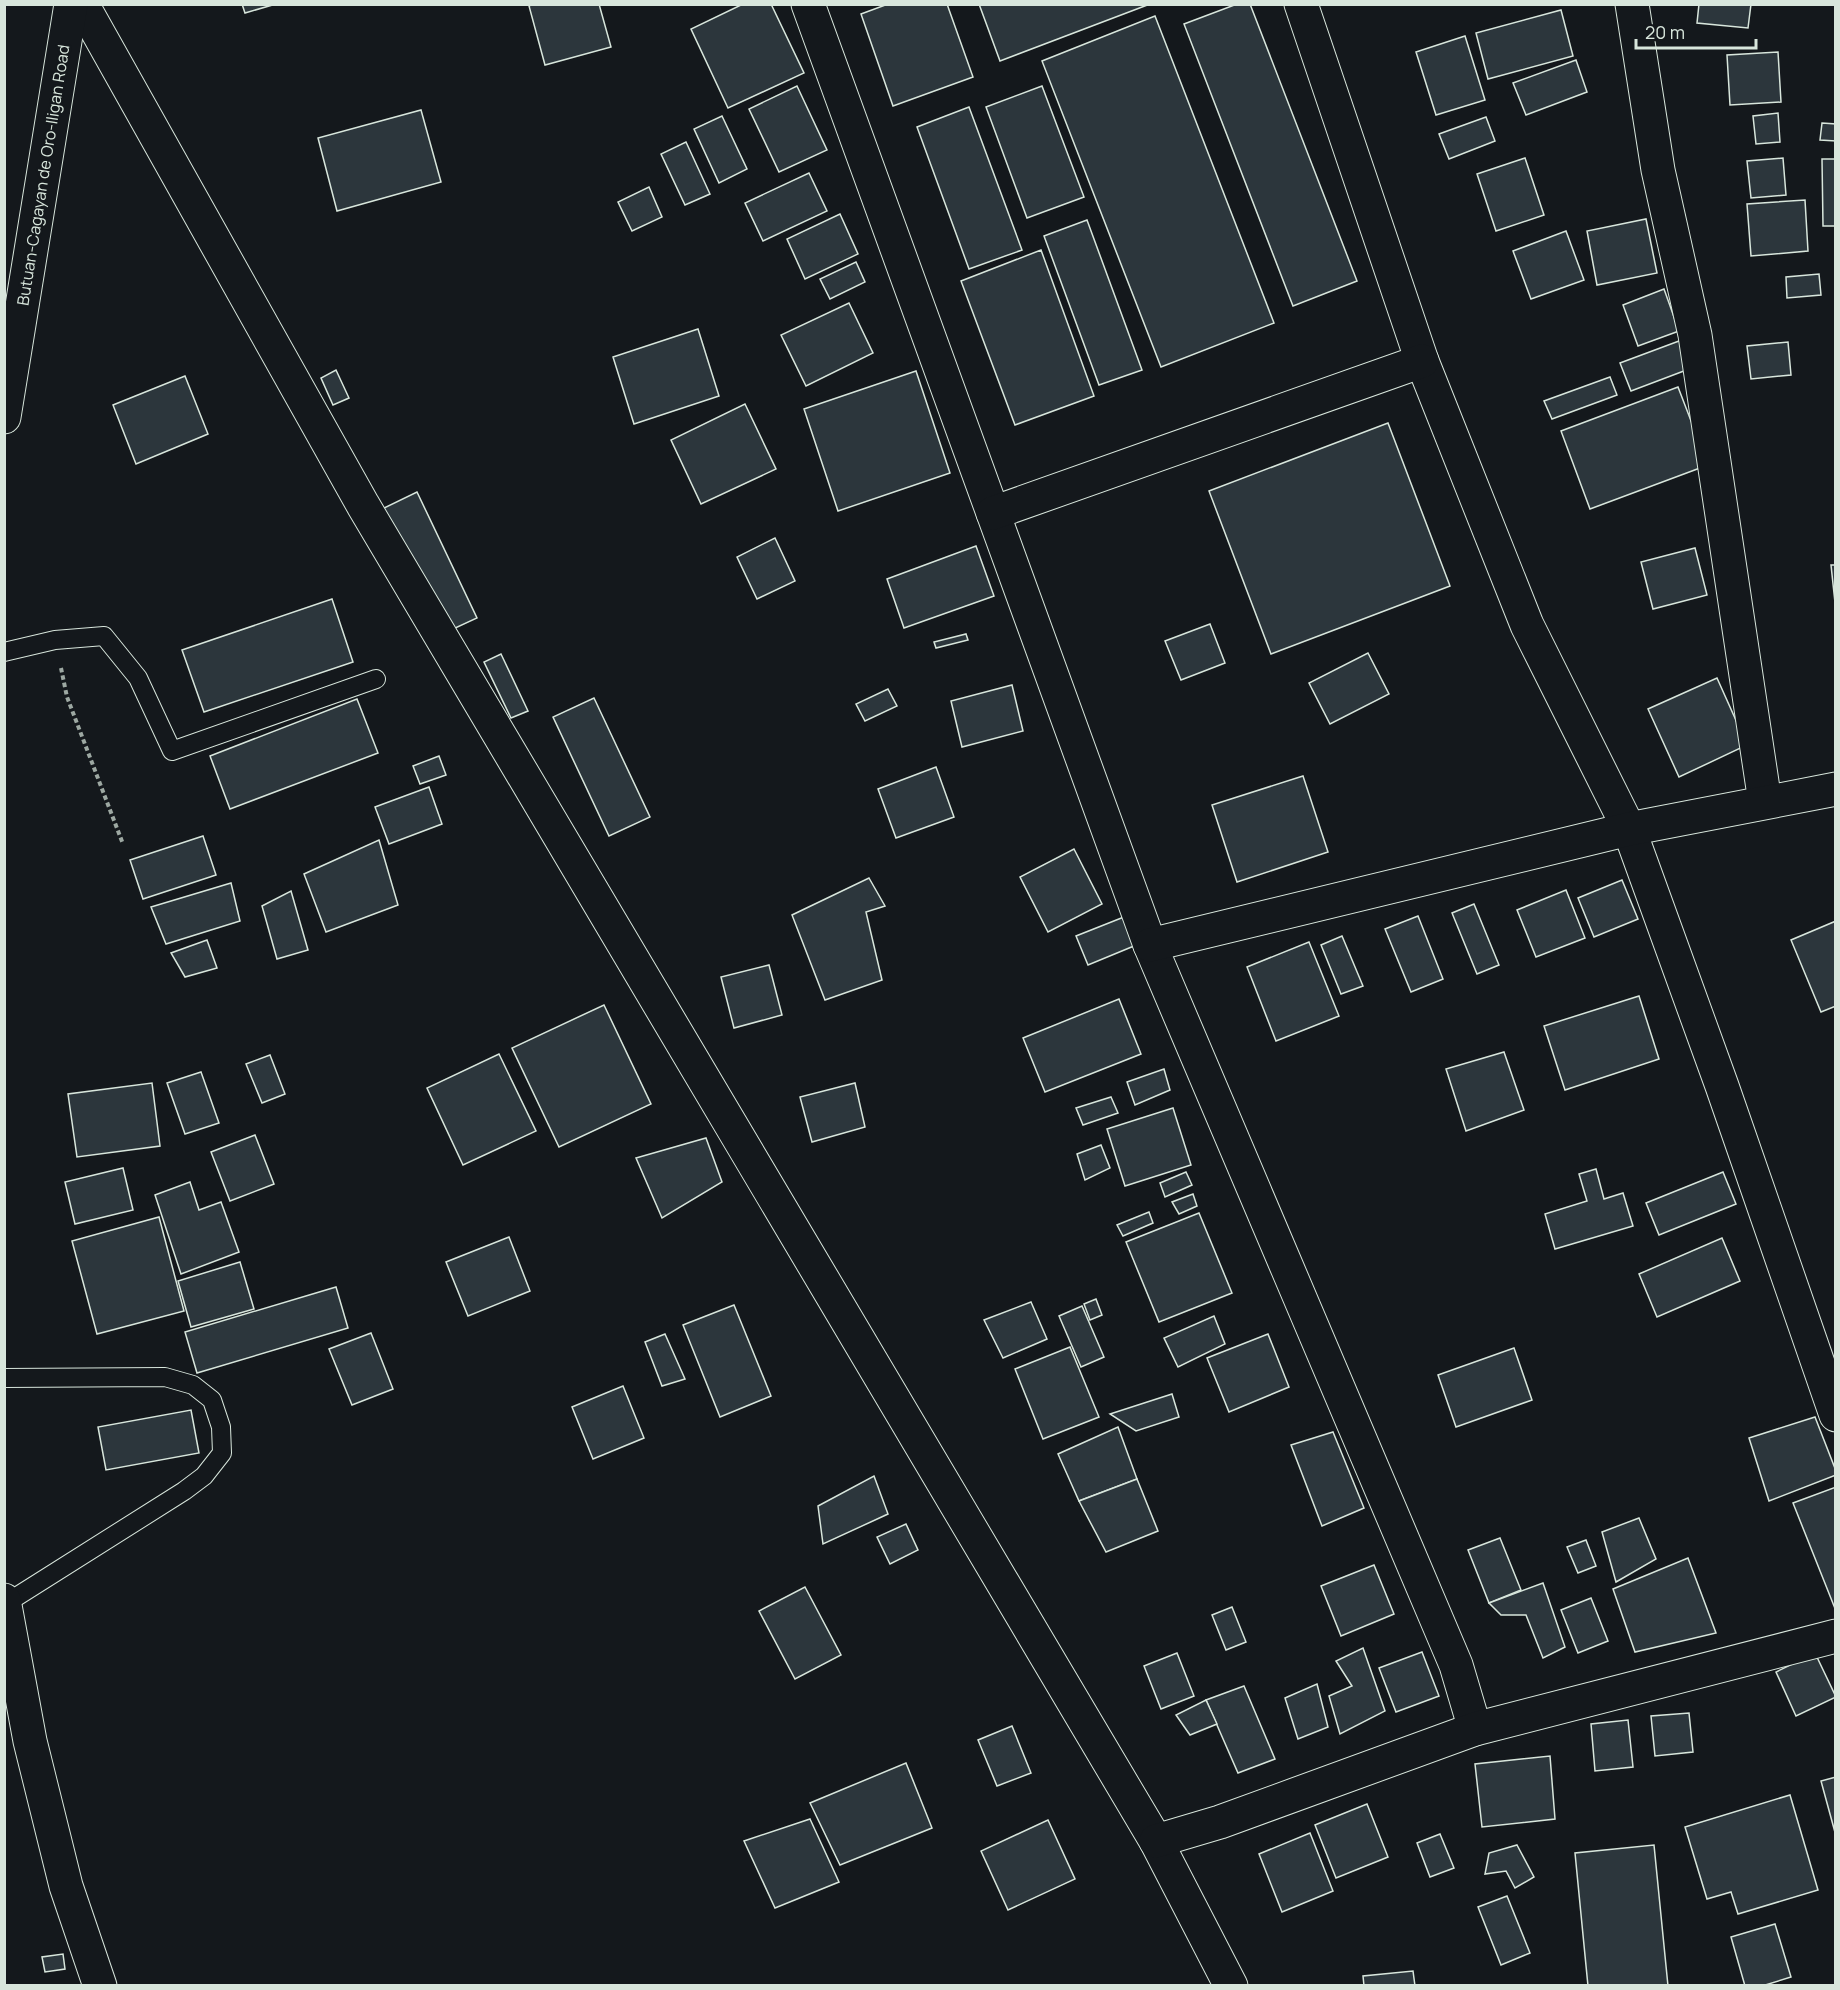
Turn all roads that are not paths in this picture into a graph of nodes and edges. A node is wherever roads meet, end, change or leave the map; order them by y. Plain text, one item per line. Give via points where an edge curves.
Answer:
1 (70, 4) edge
2 (82, 4) edge
3 (808, 4) edge
4 (1301, 4) edge
5 (1632, 4) edge
6 (1422, 361) junction
7 (4, 417) edge
8 (993, 513) junction
9 (4, 652) edge
10 (376, 679) dead end
11 (1836, 789) edge
12 (1765, 802) junction
13 (1629, 829) junction
14 (1150, 945) junction
15 (4, 1378) edge
16 (1836, 1415) edge
17 (5, 1602) edge
18 (1836, 1636) edge
19 (1475, 1729) junction
20 (1156, 1841) junction
21 (100, 1986) edge
22 (1231, 1986) edge

1 - 7 main road, Butuan-Cagayan de Oro-Iligan Road
2 - 20 main road via 363,505
3 - 8 main road
4 - 6 main road
5 - 12 main road via 1658,170 1695,335
6 - 8 main road
6 - 13 main road via 1527,625
8 - 14 main road
9 - 10 lane via 55,640 104,636 138,678 172,751
11 - 12 main road
12 - 13 main road
13 - 14 main road
13 - 16 main road
14 - 19 main road via 1456,1665
15 - 17 lane via 165,1377 193,1385 212,1400 221,1427 222,1453 204,1476 184,1491
17 - 21 main road via 30,1741 66,1886
18 - 19 main road
19 - 20 main road via 1220,1822
20 - 22 main road

